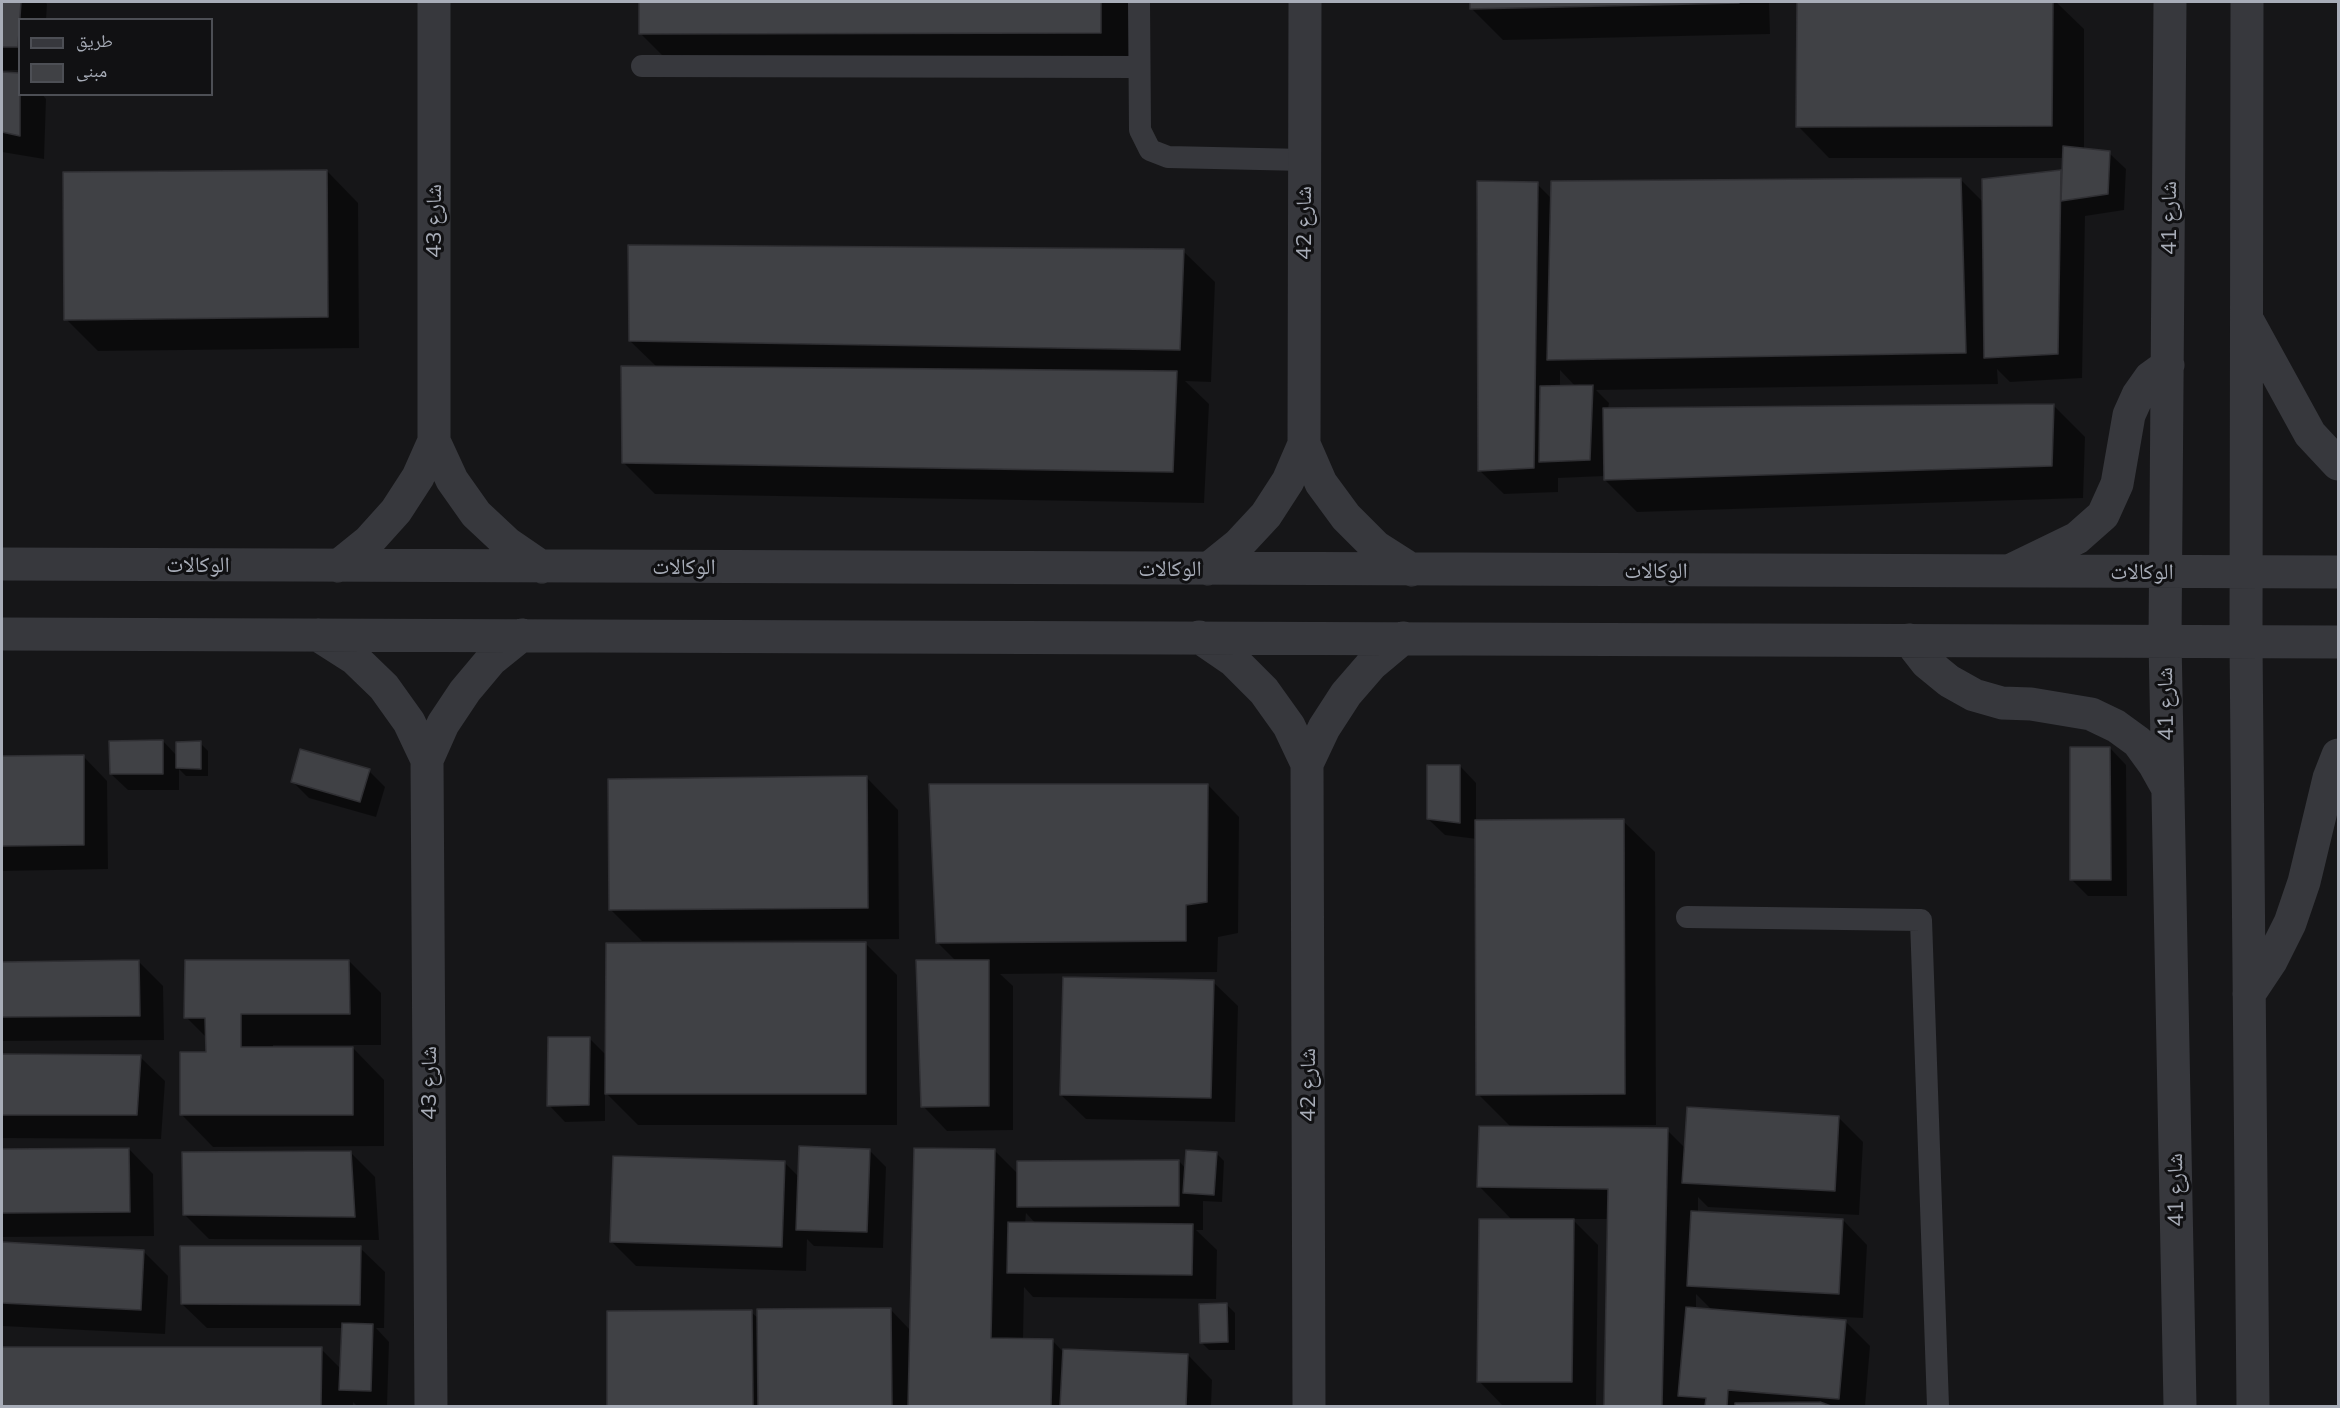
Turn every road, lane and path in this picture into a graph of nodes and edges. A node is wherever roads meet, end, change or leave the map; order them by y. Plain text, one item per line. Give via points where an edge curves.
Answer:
1 (434, 2) edge
2 (1138, 2) edge
3 (1305, 2) edge
4 (2170, 2) edge
5 (2247, 2) edge
6 (642, 66) dead end
7 (1138, 67) junction
8 (1305, 160) junction
9 (2247, 319) junction
10 (2168, 366) junction
11 (434, 441) junction
12 (1304, 444) junction
13 (2338, 464) edge
14 (2, 564) edge
15 (338, 566) junction
16 (542, 567) junction
17 (1208, 569) junction
18 (1412, 570) junction
19 (2006, 572) junction
20 (2165, 572) junction
21 (2338, 572) edge
22 (2246, 573) junction
23 (2, 634) edge
24 (318, 635) junction
25 (522, 635) junction
26 (1199, 638) junction
27 (1403, 638) junction
28 (1909, 640) junction
29 (2165, 641) junction
30 (2246, 642) junction
31 (2338, 642) edge
32 (2338, 755) edge
33 (426, 760) junction
34 (1307, 764) junction
35 (2168, 789) junction
36 (1687, 917) dead end
37 (2249, 994) junction
38 (431, 1407) edge
39 (1309, 1407) edge
40 (1938, 1407) edge
41 (2180, 1407) edge
42 (2253, 1407) edge

1 - 11 street, شارع 43
2 - 7 lane
3 - 8 street, شارع 42
4 - 10 street, شارع 41
5 - 9 street
6 - 7 lane
7 - 8 lane via 1140,130 1150,150 1168,157
8 - 12 street, شارع 42
9 - 13 street via 2310,434
9 - 22 street
10 - 19 street via 2150,378 2138,395 2130,415 2117,484 2103,515 2077,538
10 - 20 street, شارع 41
11 - 15 street, شارع 43 via 418,477 396,511 369,541
11 - 16 street, شارع 43 via 452,480 476,514 507,543
12 - 17 street, شارع 42 via 1288,481 1266,514 1239,544
12 - 18 street, شارع 42 via 1321,483 1346,518 1376,547
14 - 15 street, الوكالات
15 - 16 street, الوكالات
16 - 17 street, الوكالات
17 - 18 street, الوكالات
18 - 19 street, الوكالات
19 - 20 street, الوكالات
20 - 22 street, الوكالات
20 - 29 street, شارع 41
21 - 22 street, الوكالات
22 - 30 street
23 - 24 street
24 - 25 street
24 - 33 street, شارع 43 via 354,658 384,687 409,722
25 - 26 street
25 - 33 street, شارع 43 via 491,660 465,690
26 - 27 street
26 - 34 street, شارع 42 via 1234,661 1264,691 1289,726
27 - 28 street
27 - 34 street, شارع 42 via 1372,664 1346,694 1323,728
28 - 29 street
28 - 35 street via 1927,663 1974,695 2002,703 2091,714 2116,726 2138,742
29 - 30 street
29 - 35 street, شارع 41
30 - 31 street
30 - 37 street
32 - 37 street via 2290,923
33 - 38 street, شارع 43
34 - 39 street, شارع 42
35 - 41 street, شارع 41
36 - 40 lane via 1921,920
37 - 42 street

